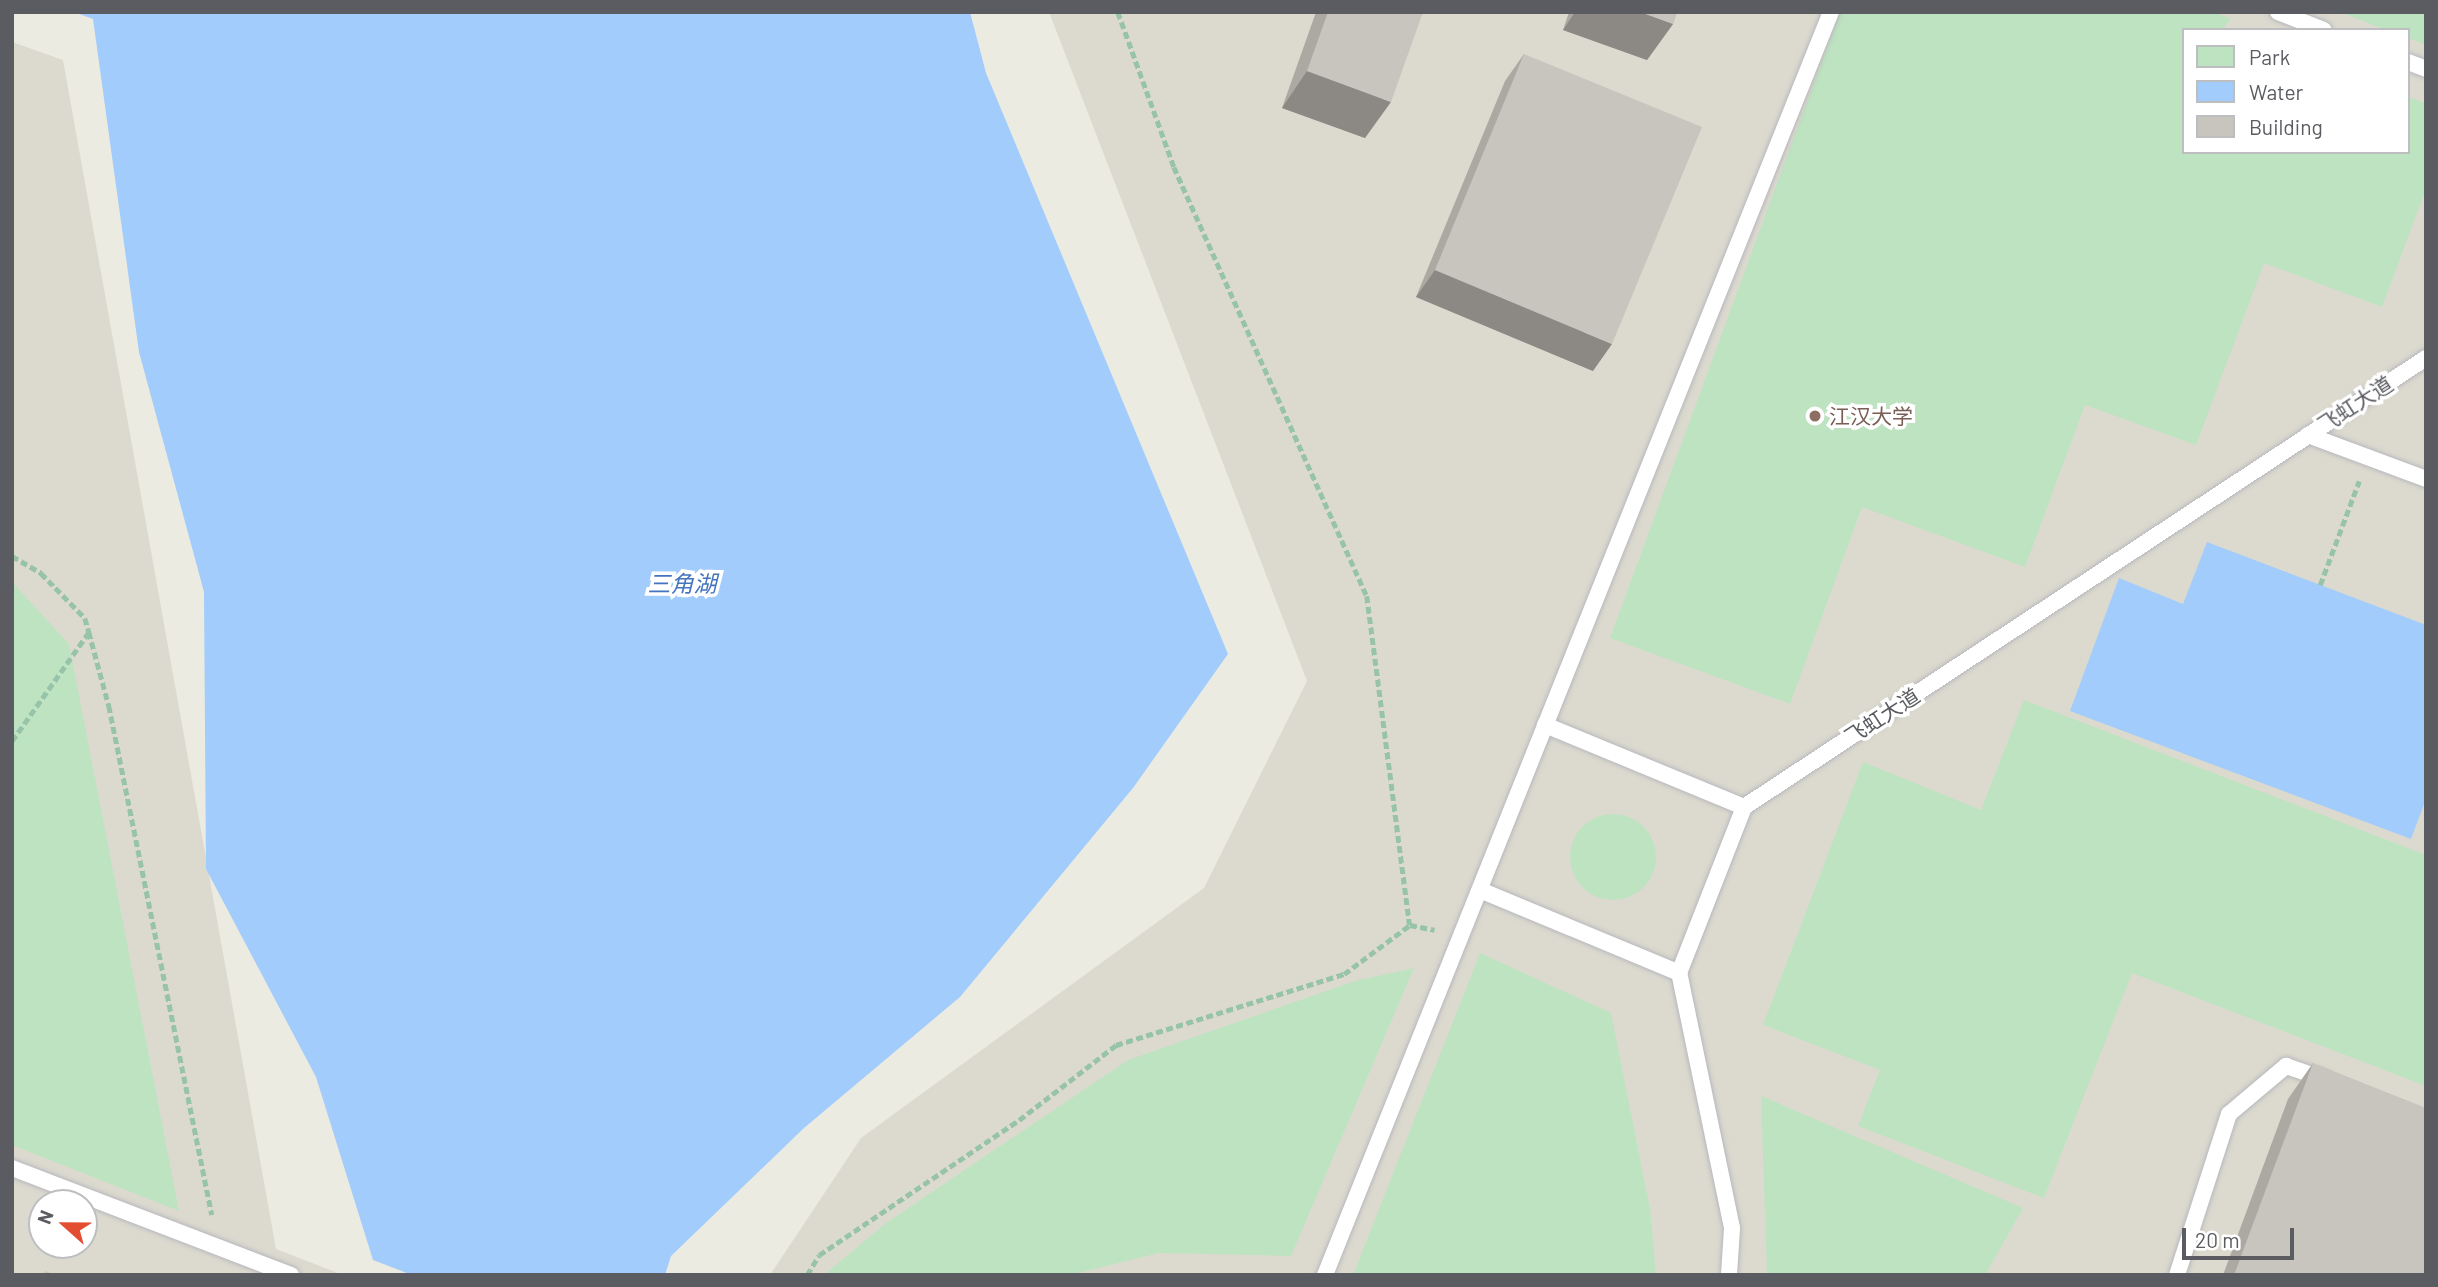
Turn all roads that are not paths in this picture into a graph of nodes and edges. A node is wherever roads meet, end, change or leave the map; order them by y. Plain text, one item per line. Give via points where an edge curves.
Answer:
1 (1831, 12) edge
2 (2278, 12) edge
3 (2319, 28) edge
4 (2426, 358) edge
5 (2308, 435) junction
6 (2426, 479) edge
7 (1545, 725) junction
8 (1744, 807) junction
9 (1479, 890) junction
10 (1679, 973) junction
11 (2337, 1084) edge
12 (12, 1168) edge
13 (291, 1275) edge
14 (1325, 1275) edge
15 (1730, 1275) edge
16 (2177, 1275) edge

1 - 7 lane
2 - 3 lane
4 - 5 lane, 飞虹大道
5 - 6 lane
5 - 8 lane, 飞虹大道
7 - 8 lane
7 - 9 lane
8 - 10 lane
9 - 10 lane
9 - 14 lane
10 - 15 lane via 1732,1227
11 - 16 lane via 2286,1066 2229,1114
12 - 13 lane

